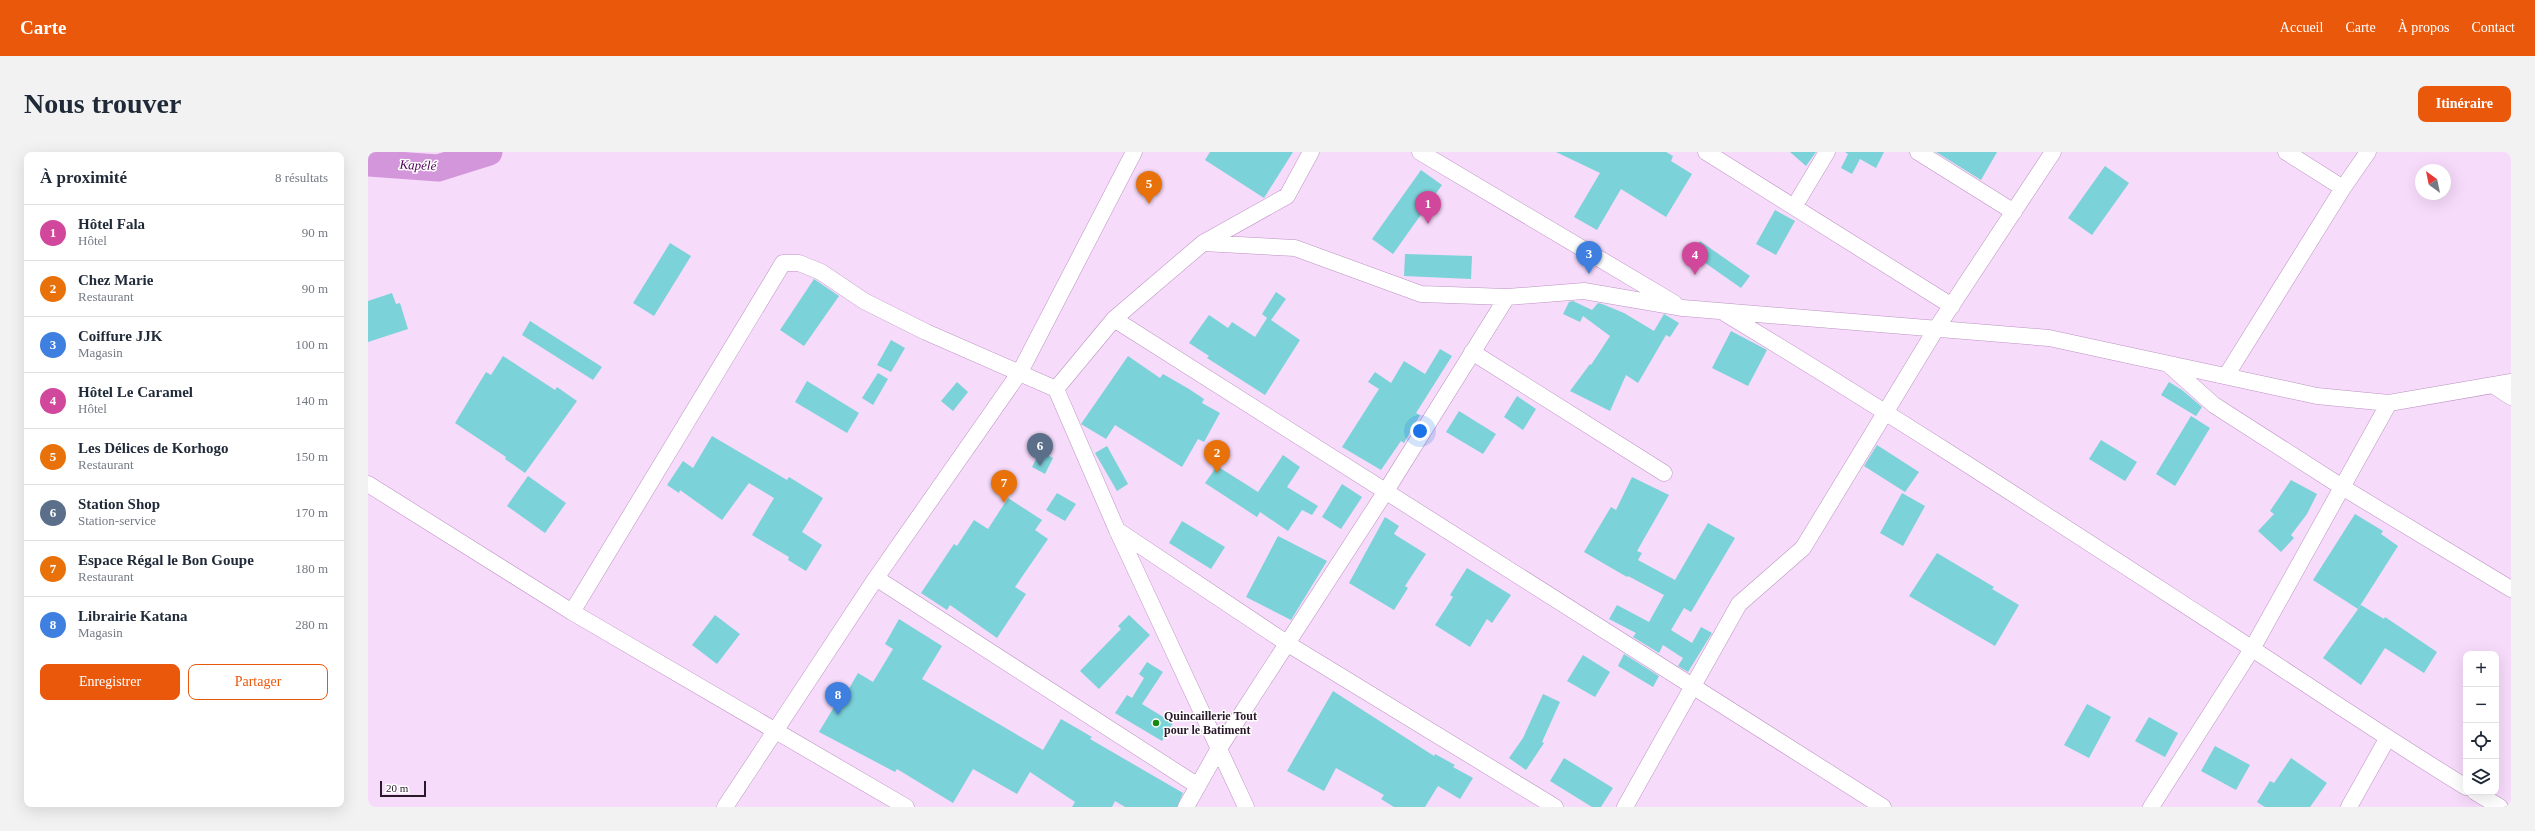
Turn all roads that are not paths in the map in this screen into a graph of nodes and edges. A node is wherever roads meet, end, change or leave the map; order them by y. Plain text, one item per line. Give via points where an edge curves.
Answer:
1 (1134, 152) edge
2 (1311, 152) edge
3 (1420, 152) edge
4 (1706, 152) edge
5 (1827, 152) edge
6 (1918, 152) edge
7 (2053, 152) edge
8 (2286, 152) edge
9 (2368, 152) edge
10 (2343, 188) junction
11 (1794, 207) junction
12 (2014, 212) junction
13 (1203, 243) junction
14 (1507, 298) junction
15 (1952, 306) junction
16 (1683, 308) junction
17 (1723, 312) junction
18 (1114, 320) junction
19 (1936, 329) junction
20 (1472, 352) junction
21 (2168, 364) junction
22 (1020, 372) junction
23 (2226, 376) junction
24 (2511, 382) edge
25 (2493, 385) junction
26 (1056, 389) junction
27 (2511, 397) edge
28 (2389, 404) junction
29 (1885, 411) junction
30 (1664, 472) dead end
31 (368, 484) edge
32 (2342, 487) junction
33 (1386, 491) junction
34 (1117, 530) junction
35 (876, 578) junction
36 (2511, 589) edge
37 (572, 612) junction
38 (1288, 644) junction
39 (2252, 649) junction
40 (1694, 686) junction
41 (776, 731) junction
42 (2387, 740) junction
43 (1218, 750) junction
44 (2463, 785) edge
45 (1198, 786) junction
46 (2480, 795) edge
47 (725, 807) edge
48 (906, 807) edge
49 (1186, 807) edge
50 (1246, 807) edge
51 (1554, 807) edge
52 (1625, 807) edge
53 (1883, 807) edge
54 (2151, 807) edge
55 (2349, 807) edge
56 (2500, 807) edge

1 - 22 street
2 - 13 street via 1287,196
3 - 16 street
4 - 11 street
5 - 11 street
6 - 12 street
7 - 12 street
8 - 10 street
9 - 10 street
10 - 23 street
11 - 15 street
12 - 15 street
13 - 14 street via 1295,248 1422,294
13 - 18 street
14 - 16 street via 1584,290
14 - 20 street
15 - 19 street
16 - 17 street
17 - 19 street
17 - 29 street
18 - 26 street
18 - 33 street
19 - 21 street via 2050,338
19 - 29 street
20 - 30 street
20 - 33 street
21 - 23 street
21 - 32 street via 2214,405
22 - 26 street
22 - 35 street
22 - 37 street via 926,332 871,304 821,272 800,263 783,263
23 - 28 street via 2317,396
24 - 25 street
25 - 27 street
25 - 28 street
26 - 34 street
28 - 32 street
29 - 39 street
29 - 40 street via 1803,548 1739,604
31 - 37 street
32 - 36 street
32 - 39 street
33 - 38 street
33 - 40 street
34 - 38 street
34 - 43 street
35 - 41 street
35 - 45 street
37 - 41 street
38 - 43 street
38 - 51 street
39 - 42 street
39 - 54 street
40 - 52 street
40 - 53 street
41 - 47 street
41 - 48 street
42 - 44 street
42 - 55 street
43 - 45 street
43 - 50 street
45 - 49 street
46 - 56 street

